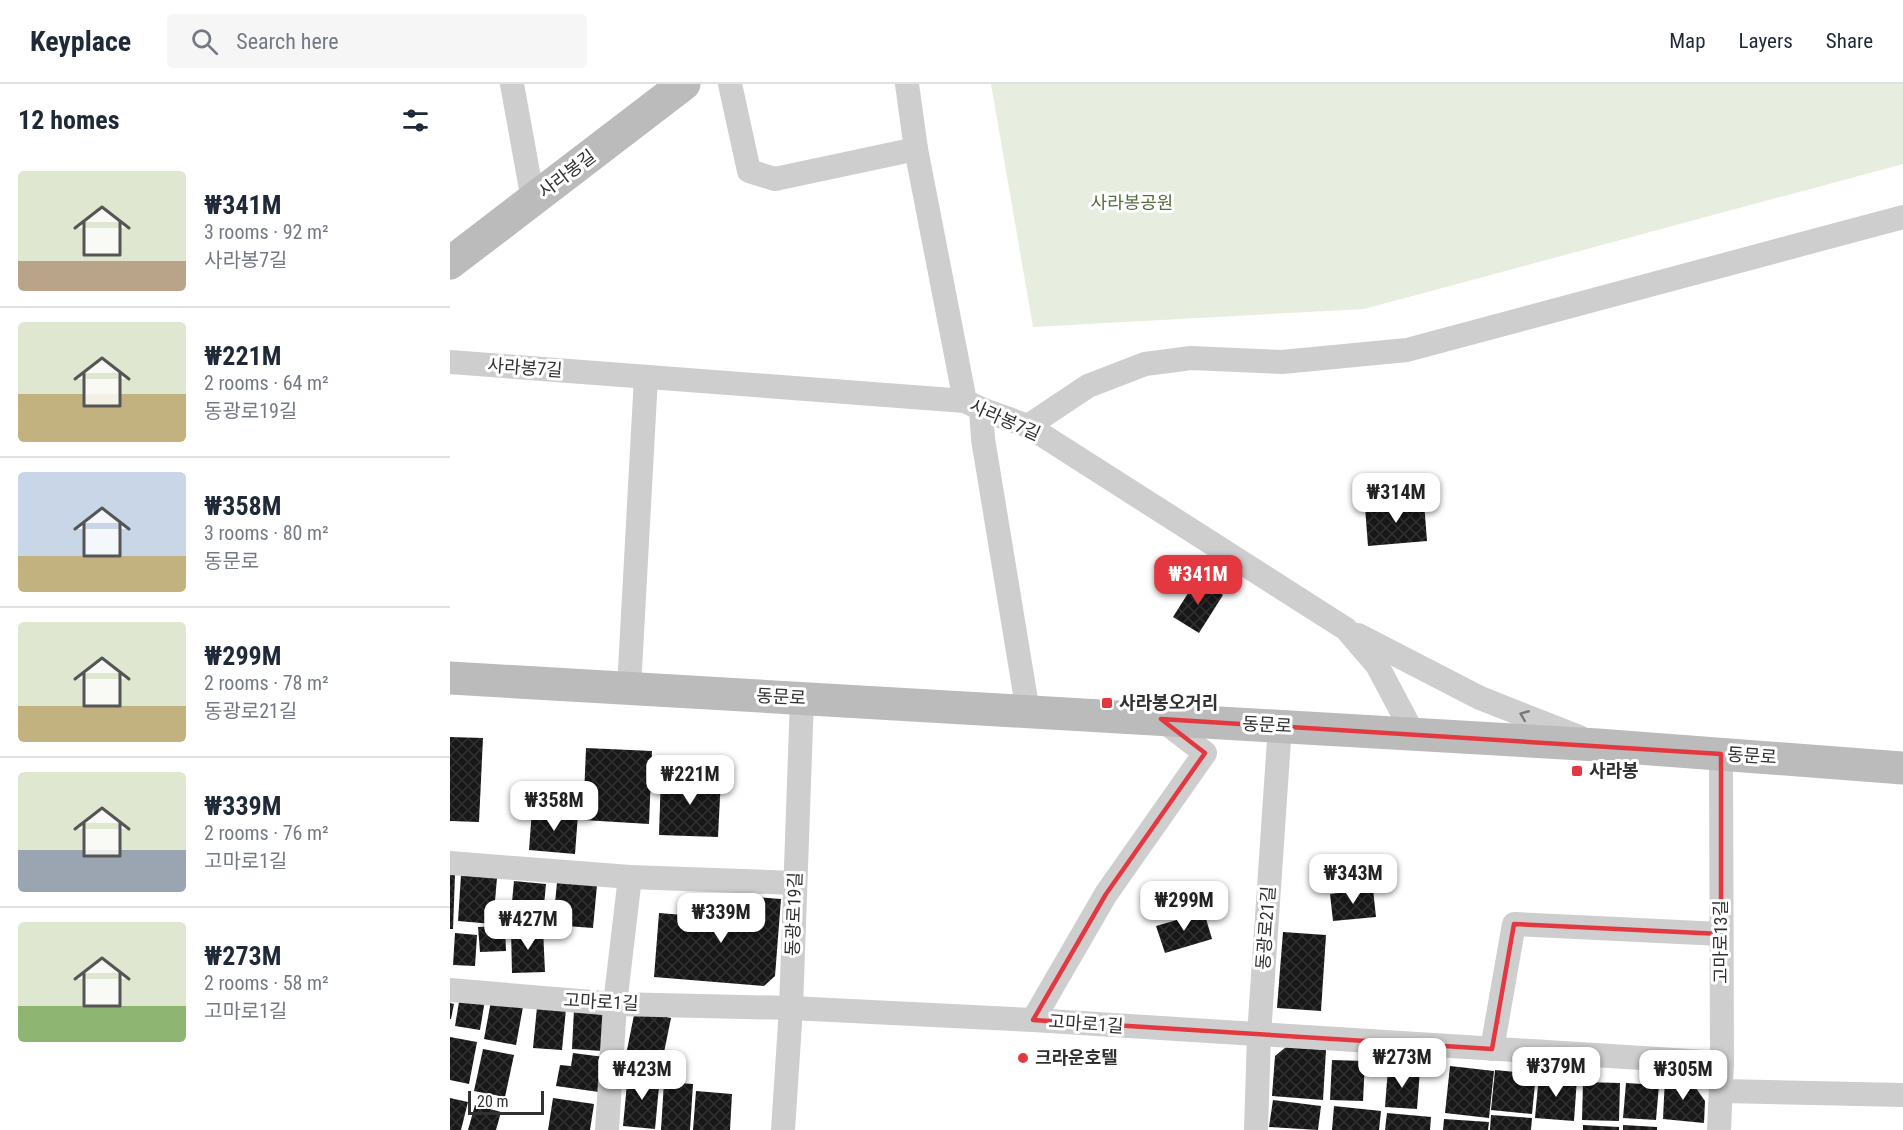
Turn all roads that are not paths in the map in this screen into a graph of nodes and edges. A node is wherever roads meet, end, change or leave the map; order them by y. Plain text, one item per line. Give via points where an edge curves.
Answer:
1 (512, 84) edge
2 (684, 84) edge
3 (730, 84) edge
4 (907, 84) edge
5 (916, 149) junction
6 (533, 200) junction
7 (1903, 217) edge
8 (450, 263) edge
9 (450, 362) edge
10 (646, 377) junction
11 (973, 405) junction
12 (1028, 426) junction
13 (1346, 629) junction
14 (450, 678) edge
15 (629, 688) junction
16 (802, 698) junction
17 (1028, 712) junction
18 (1161, 718) junction
19 (1280, 726) junction
20 (1413, 733) junction
21 (1598, 745) junction
22 (1721, 754) junction
23 (1903, 768) edge
24 (450, 862) edge
25 (630, 876) junction
26 (795, 883) junction
27 (1721, 933) junction
28 (450, 990) edge
29 (615, 1004) junction
30 (791, 1008) junction
31 (1033, 1020) junction
32 (1259, 1035) junction
33 (1492, 1049) junction
34 (1722, 1063) junction
35 (1721, 1091) junction
36 (1903, 1095) edge
37 (607, 1130) edge
38 (783, 1130) edge
39 (1256, 1130) edge
40 (1719, 1130) edge

1 - 6 street
2 - 6 main road, 사라봉길
3 - 5 street via 749,171 775,179
4 - 5 street
5 - 11 street
6 - 8 main road, 사라봉길
7 - 12 street via 1407,350 1282,362 1191,358 1145,364 1088,387
9 - 10 street, 사라봉7길
10 - 11 street, 사라봉7길
10 - 15 street
11 - 12 street, 사라봉7길
11 - 17 street via 983,439
12 - 13 street, 사라봉7길
13 - 20 street, 사라봉7길 via 1377,665
21 -> 13 street via 1480,698
14 - 15 main road, 동문로
15 - 16 main road, 동문로
16 - 17 main road, 동문로
16 - 26 street, 동광로19길
17 - 18 main road, 동문로
18 - 19 main road, 동문로
18 - 31 street via 1205,753 1106,894
19 - 20 main road, 동문로
19 - 32 street, 동광로21길
20 - 21 main road, 동문로
21 - 22 main road, 동문로
22 - 23 main road, 동문로
22 - 27 street, 고마로13길
24 - 25 street
25 - 26 street
25 - 29 street
26 - 30 street, 동광로19길
27 - 33 street via 1514,924
27 - 34 street, 고마로13길
28 - 29 street, 고마로1길
29 - 30 street, 고마로1길
29 - 37 street
30 - 31 street, 고마로1길
30 - 38 street, 동광로19길
31 - 32 street, 고마로1길
32 - 33 street, 고마로1길
32 - 39 street, 동광로21길
33 - 34 street, 고마로1길
34 - 35 street, 고마로13길
35 - 36 street
35 - 40 street, 고마로13길

